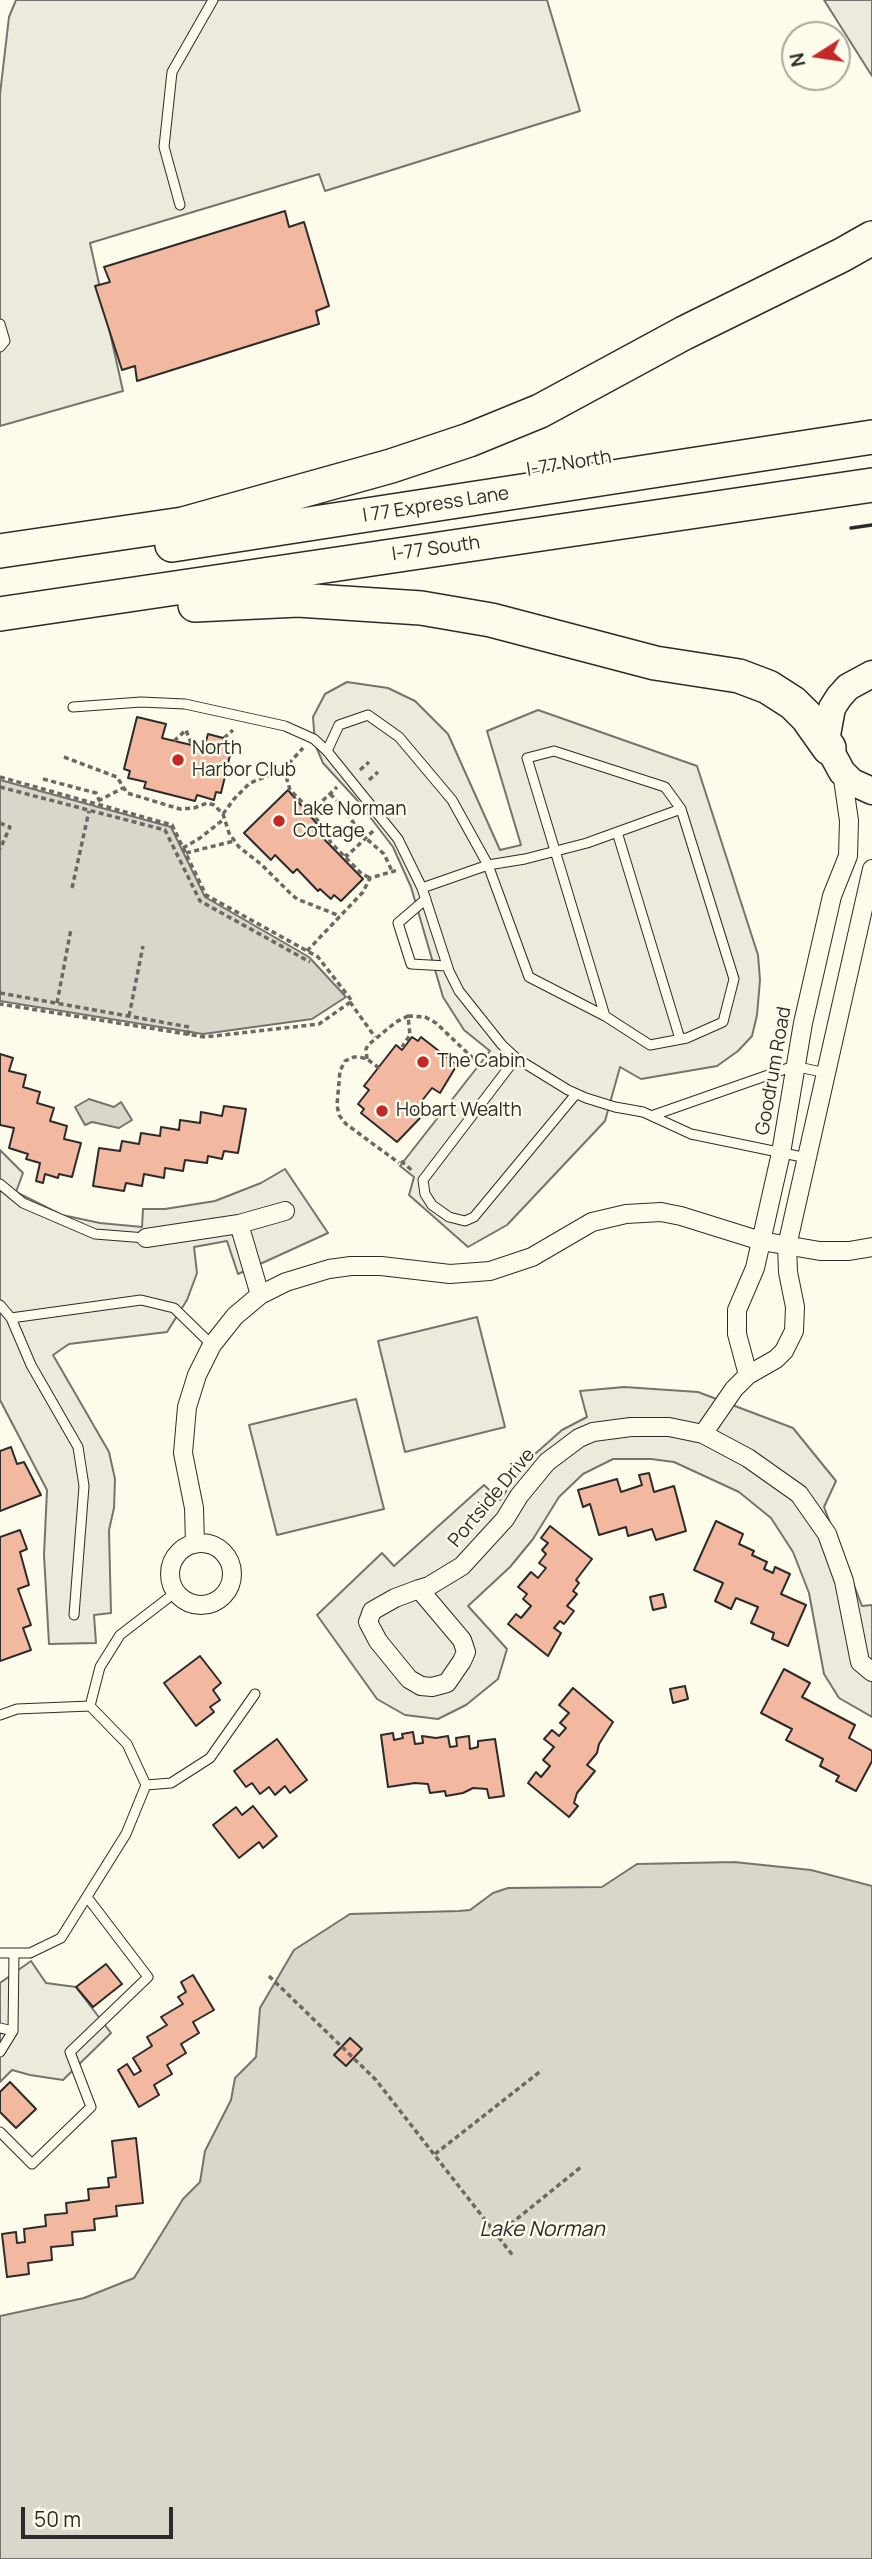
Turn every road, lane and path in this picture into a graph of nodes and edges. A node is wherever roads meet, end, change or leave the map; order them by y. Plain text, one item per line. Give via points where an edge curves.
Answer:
1 (213, 0) edge
2 (180, 205) dead end
3 (872, 211) edge
4 (872, 238) edge
5 (0, 324) edge
6 (684, 333) junction
7 (0, 348) edge
8 (872, 417) edge
9 (872, 437) edge
10 (872, 466) edge
11 (872, 485) edge
12 (183, 524) junction
13 (0, 551) edge
14 (0, 570) edge
15 (0, 595) edge
16 (0, 616) edge
17 (872, 655) edge
18 (872, 674) edge
19 (848, 687) junction
20 (73, 707) dead end
21 (189, 718) dead end
22 (186, 730) junction
23 (233, 730) dead end
24 (225, 738) dead end
25 (174, 741) dead end
26 (306, 744) dead end
27 (192, 746) dead end
28 (327, 751) junction
29 (64, 757) dead end
30 (835, 760) junction
31 (284, 769) junction
32 (0, 777) edge
33 (43, 779) dead end
34 (0, 788) edge
35 (123, 788) junction
36 (872, 791) edge
37 (298, 798) junction
38 (99, 800) junction
39 (93, 803) junction
40 (681, 809) junction
41 (89, 811) junction
42 (224, 817) junction
43 (0, 823) edge
44 (163, 823) junction
45 (376, 828) dead end
46 (617, 832) junction
47 (365, 838) junction
48 (234, 841) junction
49 (336, 845) dead end
50 (183, 848) junction
51 (0, 849) edge
52 (555, 851) junction
53 (186, 853) junction
54 (488, 865) junction
55 (183, 867) junction
56 (400, 869) dead end
57 (872, 869) edge
58 (392, 871) junction
59 (370, 878) junction
60 (72, 888) dead end
61 (422, 888) junction
62 (426, 899) junction
63 (340, 916) junction
64 (71, 929) dead end
65 (143, 946) dead end
66 (307, 951) junction
67 (310, 962) dead end
68 (448, 968) junction
69 (0, 993) edge
70 (350, 1002) junction
71 (57, 1003) junction
72 (0, 1004) edge
73 (129, 1016) junction
74 (605, 1016) junction
75 (406, 1017) junction
76 (188, 1035) junction
77 (375, 1037) junction
78 (680, 1039) junction
79 (402, 1047) dead end
80 (516, 1058) junction
81 (367, 1059) junction
82 (478, 1063) dead end
83 (794, 1066) junction
84 (379, 1068) dead end
85 (826, 1073) junction
86 (576, 1094) junction
87 (654, 1115) junction
88 (781, 1153) junction
89 (807, 1158) junction
90 (399, 1164) dead end
91 (0, 1184) edge
92 (285, 1211) dead end
93 (239, 1224) junction
94 (146, 1238) joint
95 (761, 1241) junction
96 (787, 1246) junction
97 (872, 1247) edge
98 (260, 1295) junction
99 (0, 1305) edge
100 (11, 1318) junction
101 (212, 1345) junction
102 (748, 1375) junction
103 (703, 1434) junction
104 (195, 1544) junction
105 (419, 1589) junction
106 (176, 1592) junction
107 (74, 1615) dead end
108 (872, 1672) edge
109 (255, 1694) dead end
110 (90, 1706) junction
111 (0, 1715) edge
112 (146, 1785) junction
113 (87, 1897) junction
114 (0, 1953) edge
115 (14, 1953) junction
116 (269, 1976) dead end
117 (0, 2028) edge
118 (13, 2031) junction
119 (0, 2052) edge
120 (542, 2070) dead end
121 (0, 2132) edge
122 (435, 2154) junction
123 (581, 2167) dead end
124 (497, 2235) junction
125 (514, 2256) dead end

1 - 2 lane via 172,72 164,147
3 - 6 highway
4 - 6 highway
5 - 7 lane via 5,341
6 - 12 highway via 562,400 493,431 391,466
8 - 12 highway, I-77 North
9 - 14 highway, I 77 Express Lane
10 - 15 highway, I 77 Express Lane
11 - 16 highway, I-77 South
12 - 13 highway
16 - 30 highway via 298,600 457,613 655,663 753,680 793,703
17 - 19 main road
18 - 19 main road
19 - 30 main road via 832,708 827,735
20 - 28 lane via 185,704 285,726
21 - 22 path
22 - 25 path
22 - 27 path
23 - 24 path
26 - 31 path
28 - 54 lane via 339,725 368,715 398,737 452,800
28 - 61 lane via 398,839
29 - 35 path via 117,777
30 - 36 main road via 852,782
30 - 83 street, Goodrum Road via 849,821 848,856 832,896
31 - 37 path via 288,788
31 - 42 path via 255,780 234,799
32 - 39 path
33 - 38 path via 96,793
34 - 41 path
35 - 38 path
35 - 42 path via 180,809 214,805
37 - 47 path via 312,811 332,792
37 - 59 path via 331,842
38 - 39 path
39 - 44 path
40 - 46 lane
40 - 52 lane via 665,787 554,751 527,758
40 - 78 lane via 734,979 723,1022
41 - 55 path via 165,830
41 - 60 path
42 - 48 path
42 - 50 path
43 - 51 path via 10,827
44 - 50 path via 172,825
44 - 55 path
45 - 47 path
46 - 52 lane
46 - 78 lane
47 - 49 path via 347,856
47 - 58 path via 384,853
48 - 53 path
48 - 63 path via 297,899
50 - 53 path
52 - 54 lane
52 - 74 lane
53 - 66 path via 206,895
54 - 61 lane
54 - 74 lane via 528,977
55 - 67 path via 200,901
56 - 58 path
57 - 85 street
58 - 59 path
59 - 63 path
61 - 62 lane
62 - 68 lane
62 - 68 lane via 398,923 411,964
63 - 66 path
64 - 71 path
65 - 73 path
66 - 70 path via 318,957
68 - 80 lane via 471,1007
69 - 71 path
70 - 76 path via 319,1024
70 - 77 path
71 - 73 path
72 - 76 path
73 - 76 path via 189,1027
74 - 78 lane via 650,1045
75 - 77 path
75 - 79 path via 410,1035
75 - 82 path via 425,1017 436,1023
77 - 81 path via 366,1049
80 - 86 lane
80 - 86 lane via 424,1180 432,1205 449,1217 465,1221 474,1217
81 - 84 path
81 - 90 path via 354,1057 343,1065 339,1115
83 - 85 lane
83 - 87 lane
83 - 88 street, Goodrum Road
85 - 89 street
86 - 87 lane
87 - 88 lane via 691,1134
88 - 89 lane
88 - 95 street, Goodrum Road
89 - 96 street
91 - 94 lane via 23,1203 95,1234
92 - 93 street
93 - 94 street
93 - 98 street
95 - 96 street
95 - 98 street via 681,1216 626,1214 592,1222 532,1256 490,1270 450,1274 351,1266 306,1275
95 - 102 street, Goodrum Road via 737,1310 737,1334
96 - 97 street via 820,1251
96 - 102 street via 794,1331 776,1359
98 - 101 street
99 - 100 lane
100 - 101 lane via 141,1300 174,1308
100 - 107 lane via 78,1447 84,1486
101 - 104 street via 197,1375 183,1430
102 - 103 street
103 - 105 street, Portside Drive via 669,1427 631,1427 579,1438 547,1462 505,1519 462,1566
103 - 108 street, Portside Drive via 799,1494 827,1534 844,1581 860,1662
104 - 106 street via 173,1561 170,1572
104 - 106 street via 214,1546 228,1559 229,1588 223,1597 204,1605 193,1604
105 - 105 street via 462,1640 466,1652 447,1683 432,1687 409,1679 378,1642 368,1622 372,1611
106 - 110 lane via 120,1635 100,1667
109 - 112 lane via 210,1758 171,1783
110 - 111 lane via 17,1709
110 - 112 lane via 127,1744
112 - 113 lane via 126,1834
113 - 115 lane via 61,1938 30,1954
113 - 121 lane via 148,1977 70,2052 91,2107 32,2164
114 - 115 lane
115 - 118 lane
116 - 122 path via 376,2080
117 - 118 lane
118 - 119 lane
120 - 122 path
122 - 124 path
123 - 124 path
124 - 125 path

